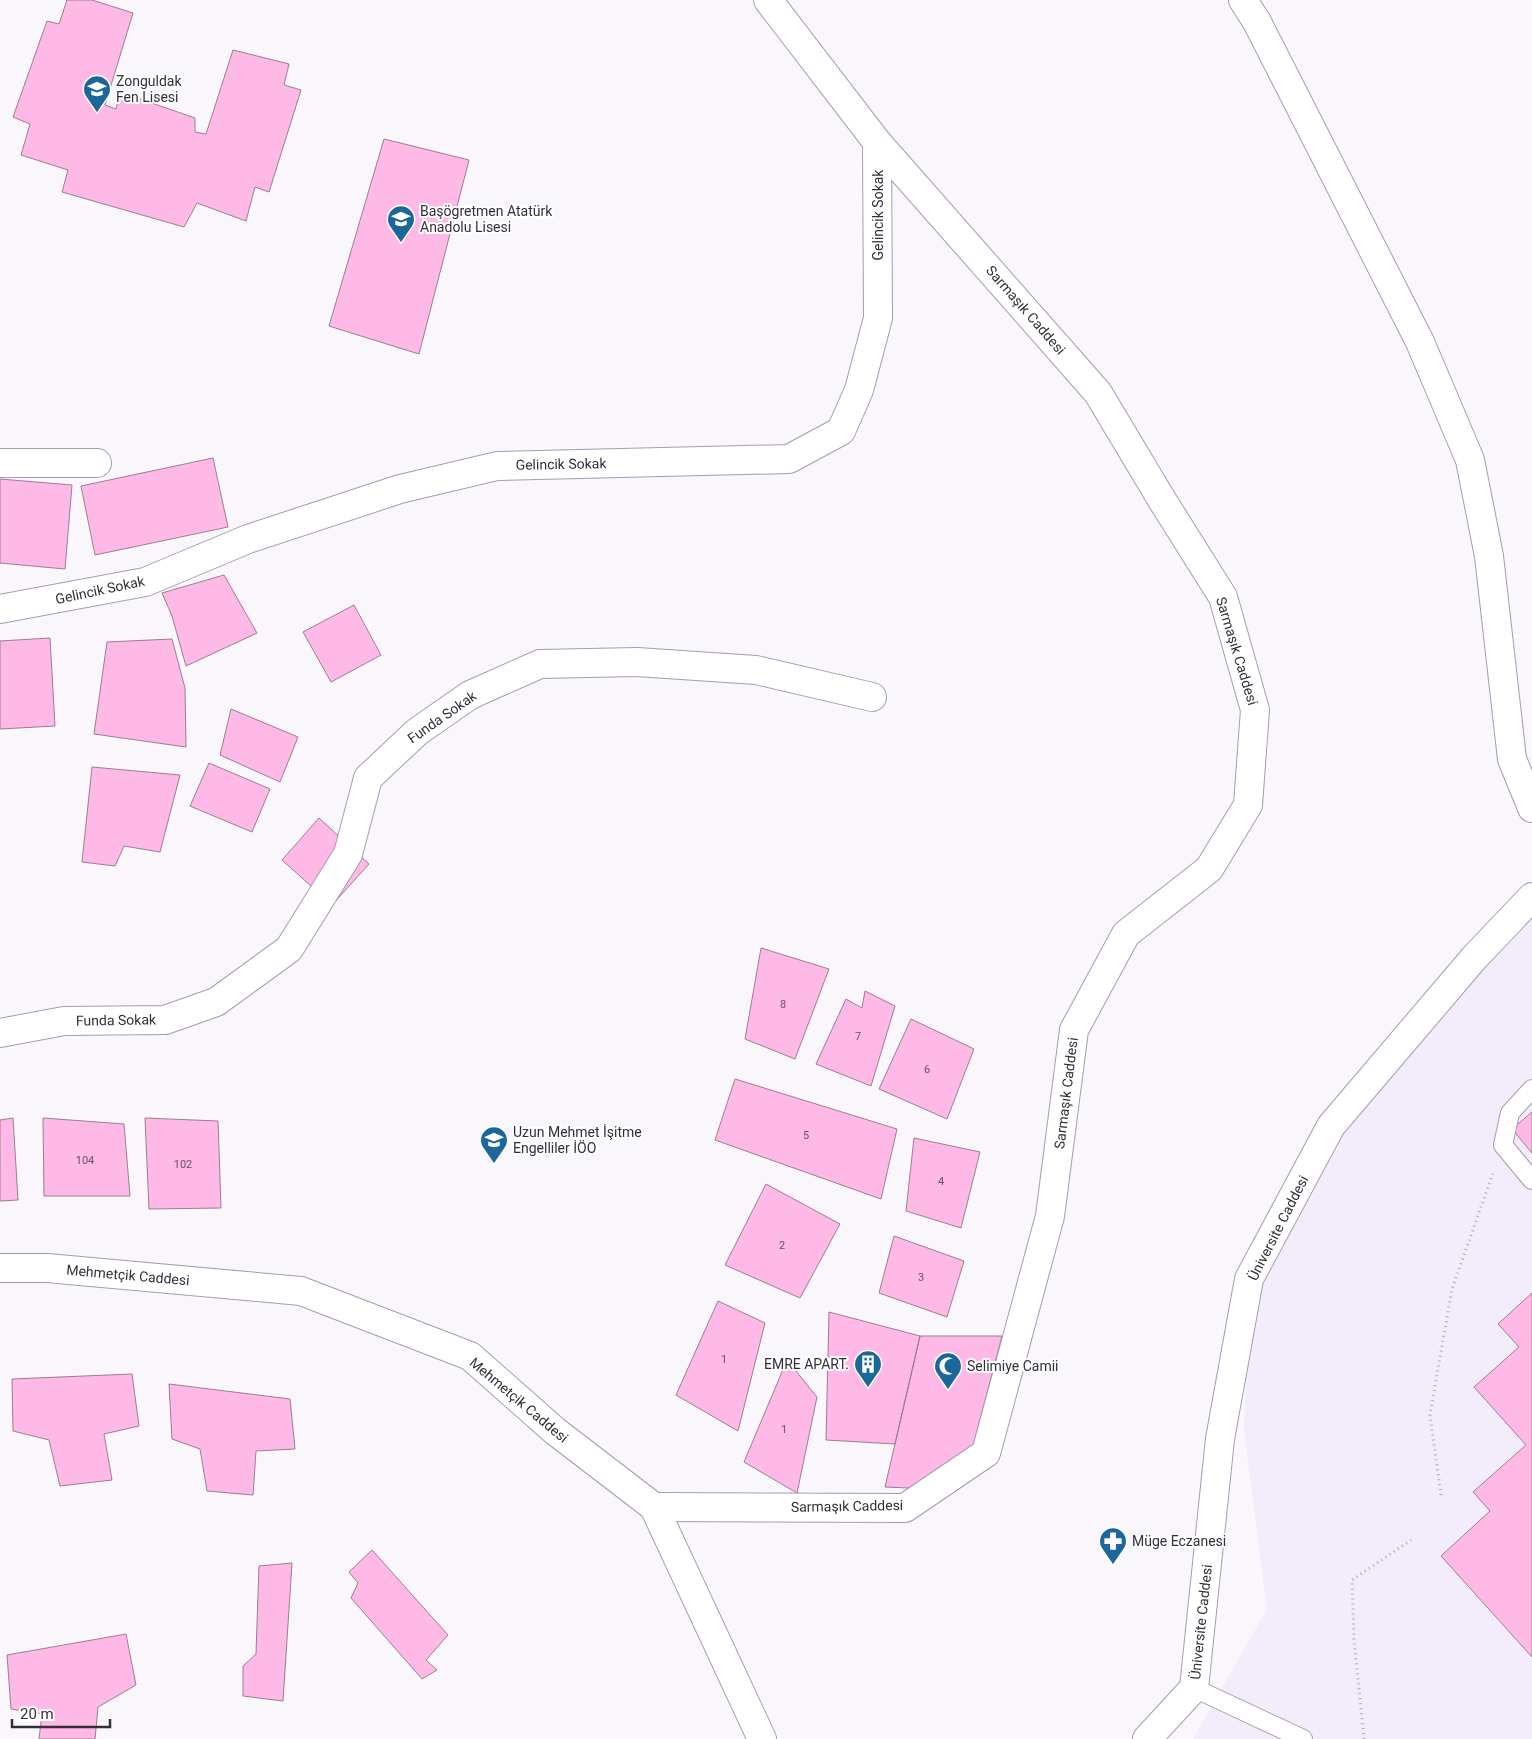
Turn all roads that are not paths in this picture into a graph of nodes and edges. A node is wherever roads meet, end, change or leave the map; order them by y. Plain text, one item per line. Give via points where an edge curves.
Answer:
1 (768, 0) edge
2 (1255, 7) edge
3 (877, 142) junction
4 (0, 463) edge
5 (97, 463) dead end
6 (0, 609) edge
7 (872, 697) dead end
8 (1532, 808) edge
9 (1532, 897) edge
10 (0, 1032) edge
11 (1532, 1089) edge
12 (1532, 1180) edge
13 (0, 1268) edge
14 (654, 1507) junction
15 (1194, 1688) junction
16 (762, 1739) edge
17 (1147, 1739) edge
18 (1303, 1739) edge

1 - 3 street, Sarmaşık Caddesi
2 - 8 street via 1420,342 1470,460 1489,556 1512,758
3 - 6 street, Gelincik Sokak via 878,318 860,390 841,431 789,459 497,466 400,489 248,539 145,582
3 - 14 street, Sarmaşık Caddesi via 1098,393 1223,597 1255,710 1248,805 1209,869 1126,934 1074,1030 1050,1216 986,1453 905,1508
4 - 5 street
7 - 10 street, Funda Sokak via 756,670 637,662 540,664 470,695 417,732 368,778 348,854 289,949 216,1002 164,1020 64,1021
9 - 15 street, Üniversite Caddesi via 1474,958 1331,1126 1249,1279 1220,1439
11 - 12 lane via 1510,1112 1503,1145
13 - 14 street, Mehmetçik Caddesi via 47,1268 301,1291 470,1356 555,1431
14 - 16 street, Mehmetçik Caddesi
15 - 17 street, Üniversite Caddesi
15 - 18 lane

